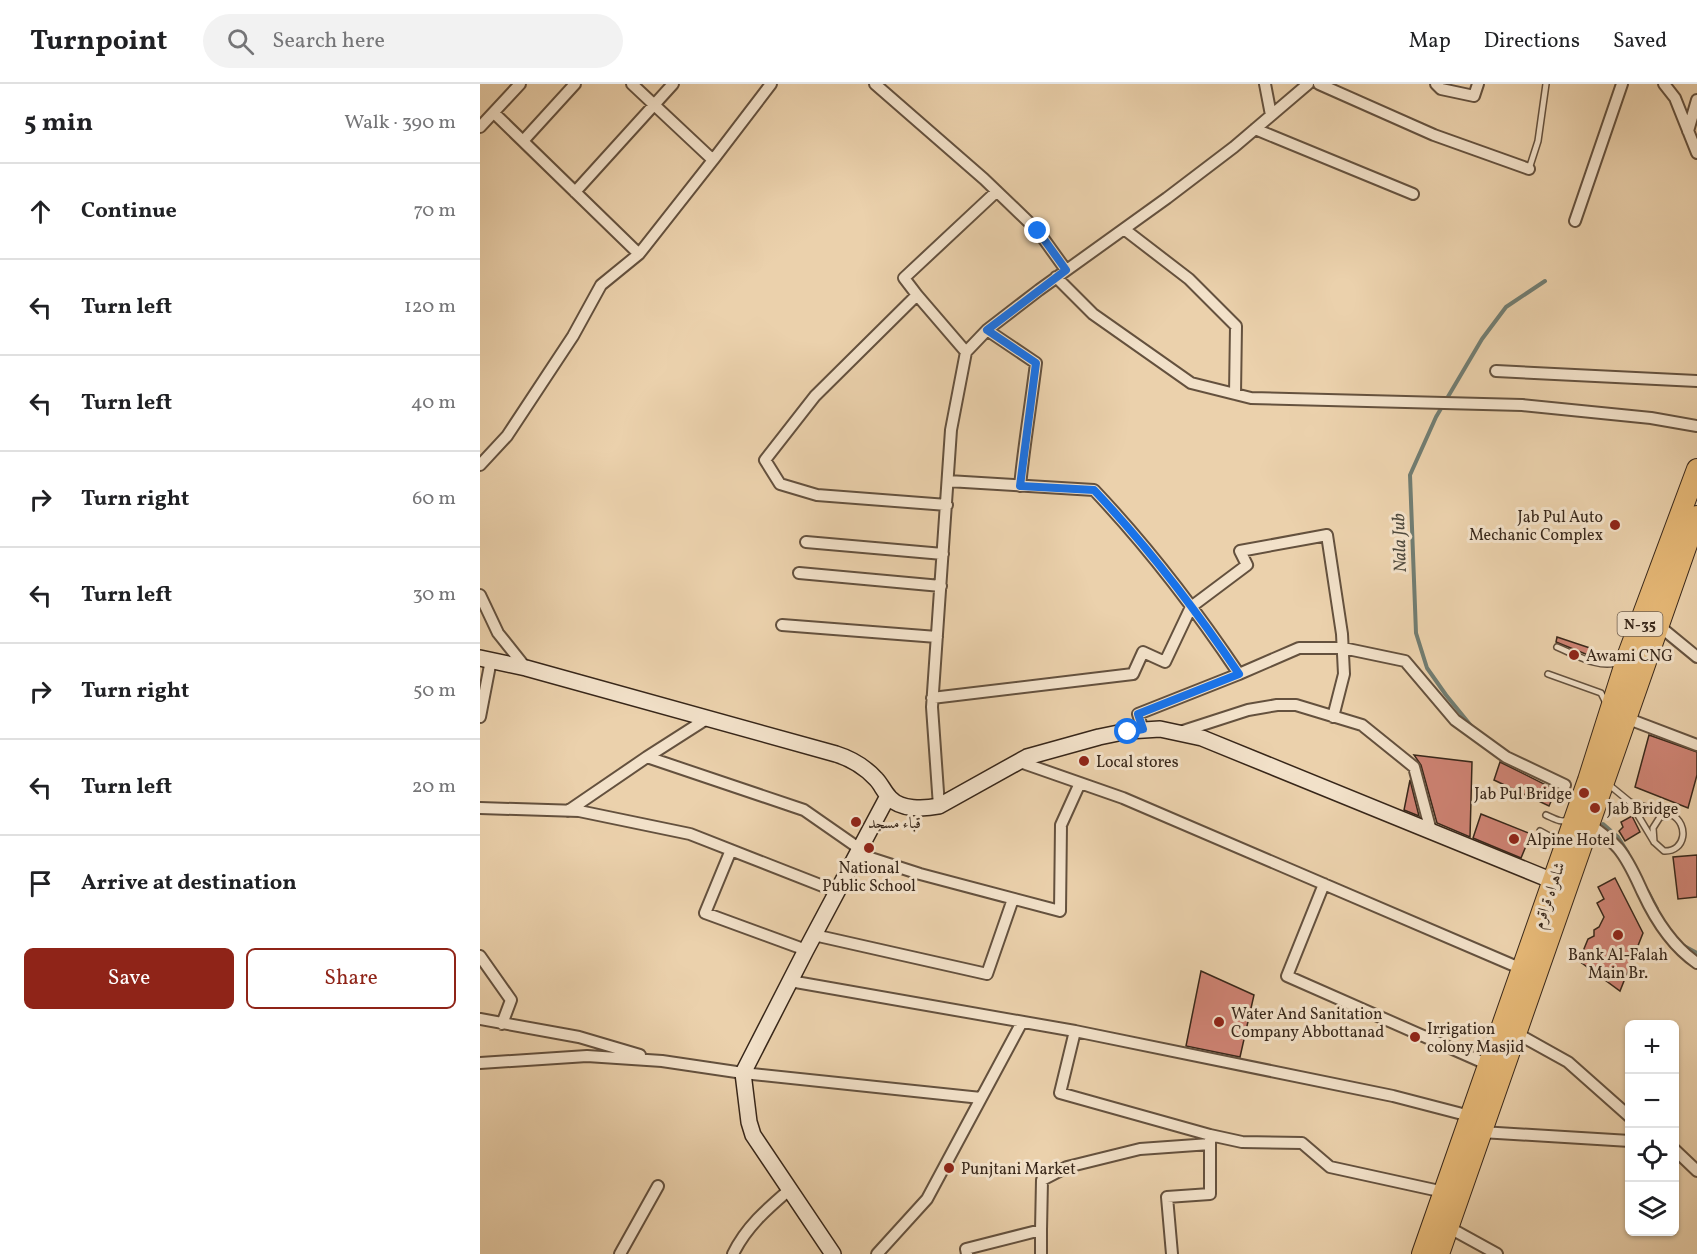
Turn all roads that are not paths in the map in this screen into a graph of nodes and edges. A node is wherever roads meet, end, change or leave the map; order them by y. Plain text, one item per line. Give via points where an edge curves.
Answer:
1 (520, 84) edge
2 (575, 84) edge
3 (632, 84) edge
4 (673, 84) edge
5 (771, 84) edge
6 (875, 84) edge
7 (1265, 84) edge
8 (1308, 84) edge
9 (1319, 84) edge
10 (1436, 84) edge
11 (1478, 84) edge
12 (1546, 84) edge
13 (1622, 84) edge
14 (1664, 84) edge
15 (1697, 100) edge
16 (655, 105) junction
17 (494, 112) junction
18 (1271, 115) junction
19 (480, 126) edge
20 (1255, 129) junction
21 (1688, 131) junction
22 (523, 141) junction
23 (1697, 153) edge
24 (713, 160) junction
25 (1529, 169) joint
26 (575, 192) junction
27 (996, 192) junction
28 (1413, 194) dead end
29 (1575, 221) dead end
30 (1124, 229) junction
31 (639, 254) junction
32 (1066, 270) junction
33 (1056, 277) junction
34 (917, 295) junction
35 (987, 330) junction
36 (966, 352) junction
37 (1496, 371) dead end
38 (1697, 381) edge
39 (1235, 394) junction
40 (1697, 426) edge
41 (480, 465) edge
42 (1697, 469) edge
43 (948, 481) junction
44 (1020, 486) junction
45 (947, 505) junction
46 (1697, 516) edge
47 (806, 542) dead end
48 (1678, 545) junction
49 (943, 554) junction
50 (799, 573) dead end
51 (941, 586) junction
52 (480, 595) edge
53 (1191, 607) junction
54 (782, 625) dead end
55 (1658, 625) junction
56 (937, 637) junction
57 (1557, 647) dead end
58 (1343, 648) junction
59 (1627, 657) junction
60 (1697, 657) edge
61 (486, 659) edge
62 (526, 668) junction
63 (1239, 674) junction
64 (1548, 674) dead end
65 (932, 698) junction
66 (480, 717) edge
67 (1333, 717) junction
68 (708, 718) junction
69 (1617, 718) junction
70 (1143, 729) junction
71 (1180, 732) junction
72 (1697, 746) edge
73 (647, 757) junction
74 (1020, 762) junction
75 (1080, 783) junction
76 (1565, 785) dead end
77 (1597, 786) junction
78 (888, 796) junction
79 (1630, 802) junction
80 (939, 806) junction
81 (480, 808) edge
82 (568, 811) junction
83 (1546, 815) dead end
84 (1672, 815) junction
85 (1584, 816) junction
86 (1431, 831) junction
87 (1540, 831) dead end
88 (1654, 842) junction
89 (731, 850) junction
90 (859, 852) junction
91 (1561, 858) junction
92 (1553, 881) junction
93 (1324, 884) junction
94 (838, 892) junction
95 (1013, 899) junction
96 (814, 935) junction
97 (806, 950) junction
98 (1681, 952) junction
99 (480, 956) edge
100 (1697, 957) edge
101 (1697, 963) edge
102 (1522, 969) junction
103 (790, 981) junction
104 (480, 1019) edge
105 (1022, 1022) junction
106 (502, 1024) junction
107 (1075, 1031) junction
108 (1516, 1033) junction
109 (662, 1061) junction
110 (480, 1063) edge
111 (1489, 1065) junction
112 (743, 1074) junction
113 (981, 1098) junction
114 (1625, 1113) edge
115 (1470, 1116) junction
116 (1481, 1132) junction
117 (1210, 1140) junction
118 (1625, 1141) edge
119 (1679, 1154) edge
120 (1697, 1172) edge
121 (658, 1186) dead end
122 (789, 1190) junction
123 (1444, 1192) junction
124 (1448, 1227) junction
125 (1041, 1230) junction
126 (620, 1254) edge
127 (733, 1254) edge
128 (833, 1254) edge
129 (877, 1254) edge
130 (967, 1254) edge
131 (1041, 1254) edge
132 (1172, 1254) edge
133 (1422, 1254) edge
134 (1439, 1254) edge
135 (1497, 1254) edge

1 - 17 street
2 - 22 street
3 - 16 street
4 - 16 street
5 - 24 street
6 - 27 street
7 - 18 street
8 - 18 street
9 - 25 street via 1434,135
10 - 11 street via 1441,89 1474,96
12 - 25 lane via 1538,141
13 - 29 street
14 - 21 street via 1675,98
15 - 21 street
16 - 24 street
16 - 26 street
17 - 19 street
17 - 22 street
18 - 20 street
20 - 28 street
20 - 30 street
21 - 23 street
22 - 26 street
24 - 31 street
26 - 31 street
27 - 32 street via 1038,231
27 - 34 street via 904,278
30 - 32 street
30 - 39 street via 1190,279 1236,326
31 - 41 street via 601,285 573,336 507,436
32 - 33 street
33 - 35 street
33 - 39 street via 1093,314 1191,383
34 - 36 street
34 - 45 street via 815,396 765,460 780,484 817,495
35 - 36 street
35 - 44 street via 1036,363
36 - 43 street via 951,430
37 - 38 street
39 - 40 street via 1251,398 1522,405
42 - 48 highway, شاہراہ قراقرم / N-35
43 - 44 street
43 - 45 street
44 - 53 street via 1094,490 1130,527
45 - 49 street
46 - 48 highway, شاہراہ قراقرم / N-35
47 - 49 street
48 - 55 highway, شاہراہ قراقرم / N-35
48 - 59 highway, شاہراہ قراقرم / N-35
49 - 51 street
50 - 51 street
51 - 56 street
52 - 62 street via 498,633
53 - 58 street via 1247,565 1240,551 1327,535
53 - 63 street
53 - 65 street via 1165,662 1143,652 1133,674
54 - 56 street
55 - 60 street
55 - 69 highway, شاہراہ قراقرم / N-35
56 - 65 street
57 - 59 lane via 1600,664 1612,665
58 - 63 street via 1299,648
58 - 67 street via 1344,674
58 - 76 street via 1405,661 1455,720 1506,757
59 - 69 highway, شاہراہ قراقرم / N-35
61 - 62 street
61 - 66 street
62 - 68 street
63 - 70 street via 1138,714
64 - 69 lane via 1601,693
65 - 80 street
67 - 71 street via 1296,705 1277,705
67 - 86 street via 1362,725 1414,767
68 - 73 street
68 - 78 street via 852,759 877,780
69 - 72 street
69 - 77 highway, شاہراہ قراقرم / N-35
70 - 71 street
70 - 74 street via 1099,737
71 - 86 street
73 - 82 street
73 - 90 street via 804,810
74 - 75 street
74 - 80 street
75 - 93 street
75 - 95 street via 1061,825 1060,911
77 - 79 lane via 1613,786
77 - 85 highway, شاہراہ قراقرم / N-35
78 - 80 street via 903,806
78 - 90 street
79 - 84 lane
79 - 88 lane
81 - 82 street
82 - 89 street via 690,834
83 - 85 lane via 1567,821
84 - 88 lane via 1656,821
84 - 88 lane via 1683,829 1681,843 1677,849 1664,851
85 - 91 highway, شاہراہ قراقرم / N-35
85 - 98 street via 1618,848 1647,903
85 - 108 highway, شاہراہ قراقرم / N-35
86 - 92 street
87 - 91 lane via 1551,837
89 - 94 street
89 - 97 street via 705,913
90 - 94 street
90 - 95 street
91 - 92 highway, شاہراہ قراقرم / N-35
92 - 102 highway, شاہراہ قراقرم / N-35
93 - 102 street
93 - 111 street via 1287,976
94 - 96 street
95 - 96 street via 987,974
96 - 97 street
97 - 103 street
98 - 100 street
98 - 101 street
99 - 106 street via 511,1000
102 - 111 highway, شاہراہ قراقرم / N-35
103 - 105 street
103 - 112 street
104 - 106 street
105 - 107 street
105 - 113 street
106 - 109 street via 579,1037
107 - 115 street via 1393,1096
107 - 117 street via 1060,1093
108 - 114 street via 1568,1062
108 - 116 highway, شاہراہ قراقرم / N-35
109 - 110 street via 587,1056
109 - 112 street
111 - 115 highway, شاہراہ قراقرم / N-35
112 - 113 street
112 - 122 street via 753,1135
113 - 129 street via 927,1199
115 - 123 highway, شاہراہ قراقرم / N-35
116 - 118 street
116 - 124 highway, شاہراہ قراقرم / N-35
117 - 123 street via 1302,1143 1330,1167
117 - 125 street via 1140,1149 1067,1167 1042,1180
117 - 132 street via 1210,1194 1167,1197
119 - 120 street
121 - 126 street
122 - 127 street via 760,1215
122 - 128 street
123 - 133 highway, شاہراہ قراقرم / N-35
124 - 134 highway, شاہراہ قراقرم / N-35
124 - 135 street
125 - 130 street via 966,1249
125 - 131 street

